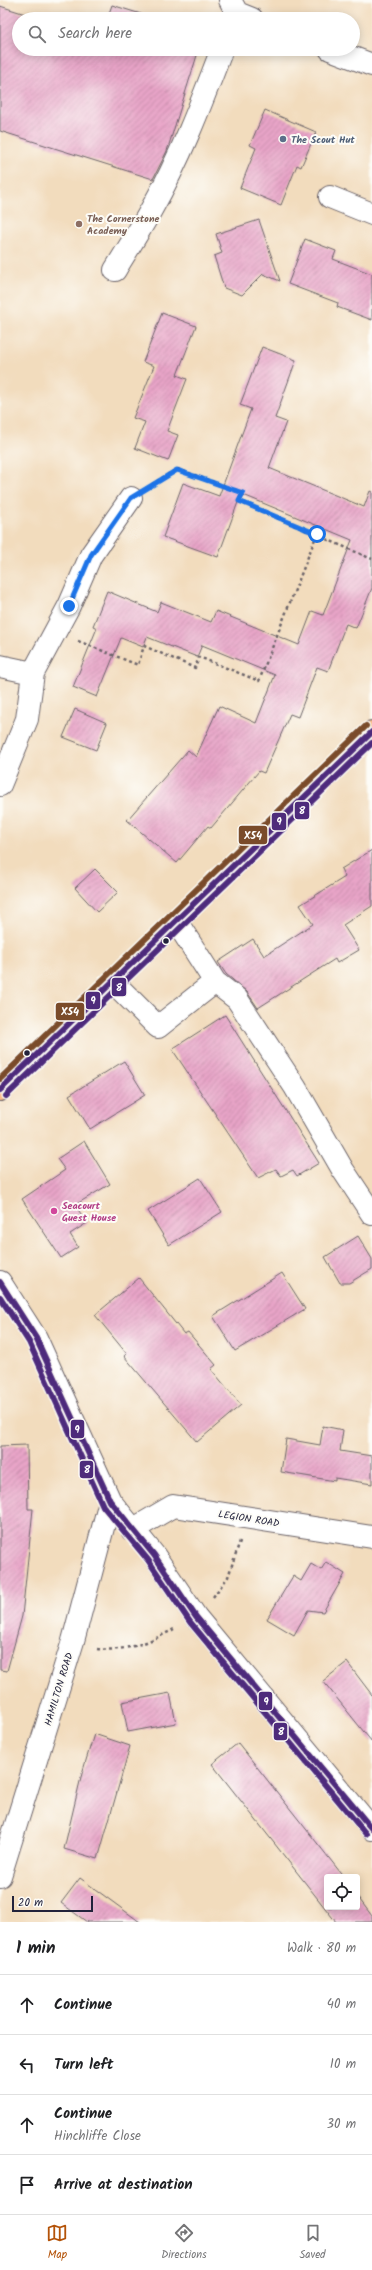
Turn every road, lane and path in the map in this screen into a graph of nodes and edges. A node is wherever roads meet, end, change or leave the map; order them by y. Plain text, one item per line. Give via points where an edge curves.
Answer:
1 (219, 56) edge
2 (348, 56) edge
3 (372, 65) edge
4 (330, 197) dead end
5 (372, 214) edge
6 (115, 270) dead end
7 (131, 498) joint
8 (317, 534) junction
9 (372, 559) edge
10 (55, 632) junction
11 (0, 666) edge
12 (33, 673) junction
13 (372, 732) edge
14 (0, 785) edge
15 (176, 921) junction
16 (113, 982) junction
17 (215, 982) junction
18 (0, 1090) edge
19 (372, 1214) edge
20 (0, 1282) edge
21 (110, 1500) junction
22 (132, 1530) junction
23 (372, 1537) edge
24 (372, 1828) edge
25 (0, 1876) edge

1 - 6 street via 193,124 165,183
2 - 3 street
4 - 5 street
7 - 8 path via 177,470 243,493 239,501
7 - 10 street via 91,555
8 - 9 path
8 - 10 path via 258,681 199,657 195,668 144,646 138,665
10 - 12 street
11 - 12 street
12 - 14 street via 27,719
13 - 15 main road
15 - 16 main road
15 - 17 street
16 - 17 street via 158,1027
16 - 18 main road
17 - 19 street via 237,999 295,1087
20 - 21 street via 36,1338
21 - 22 street
21 - 25 street, HAMILTON ROAD via 73,1641
22 - 23 street, LEGION ROAD via 172,1506
22 - 24 street via 154,1555 196,1617

